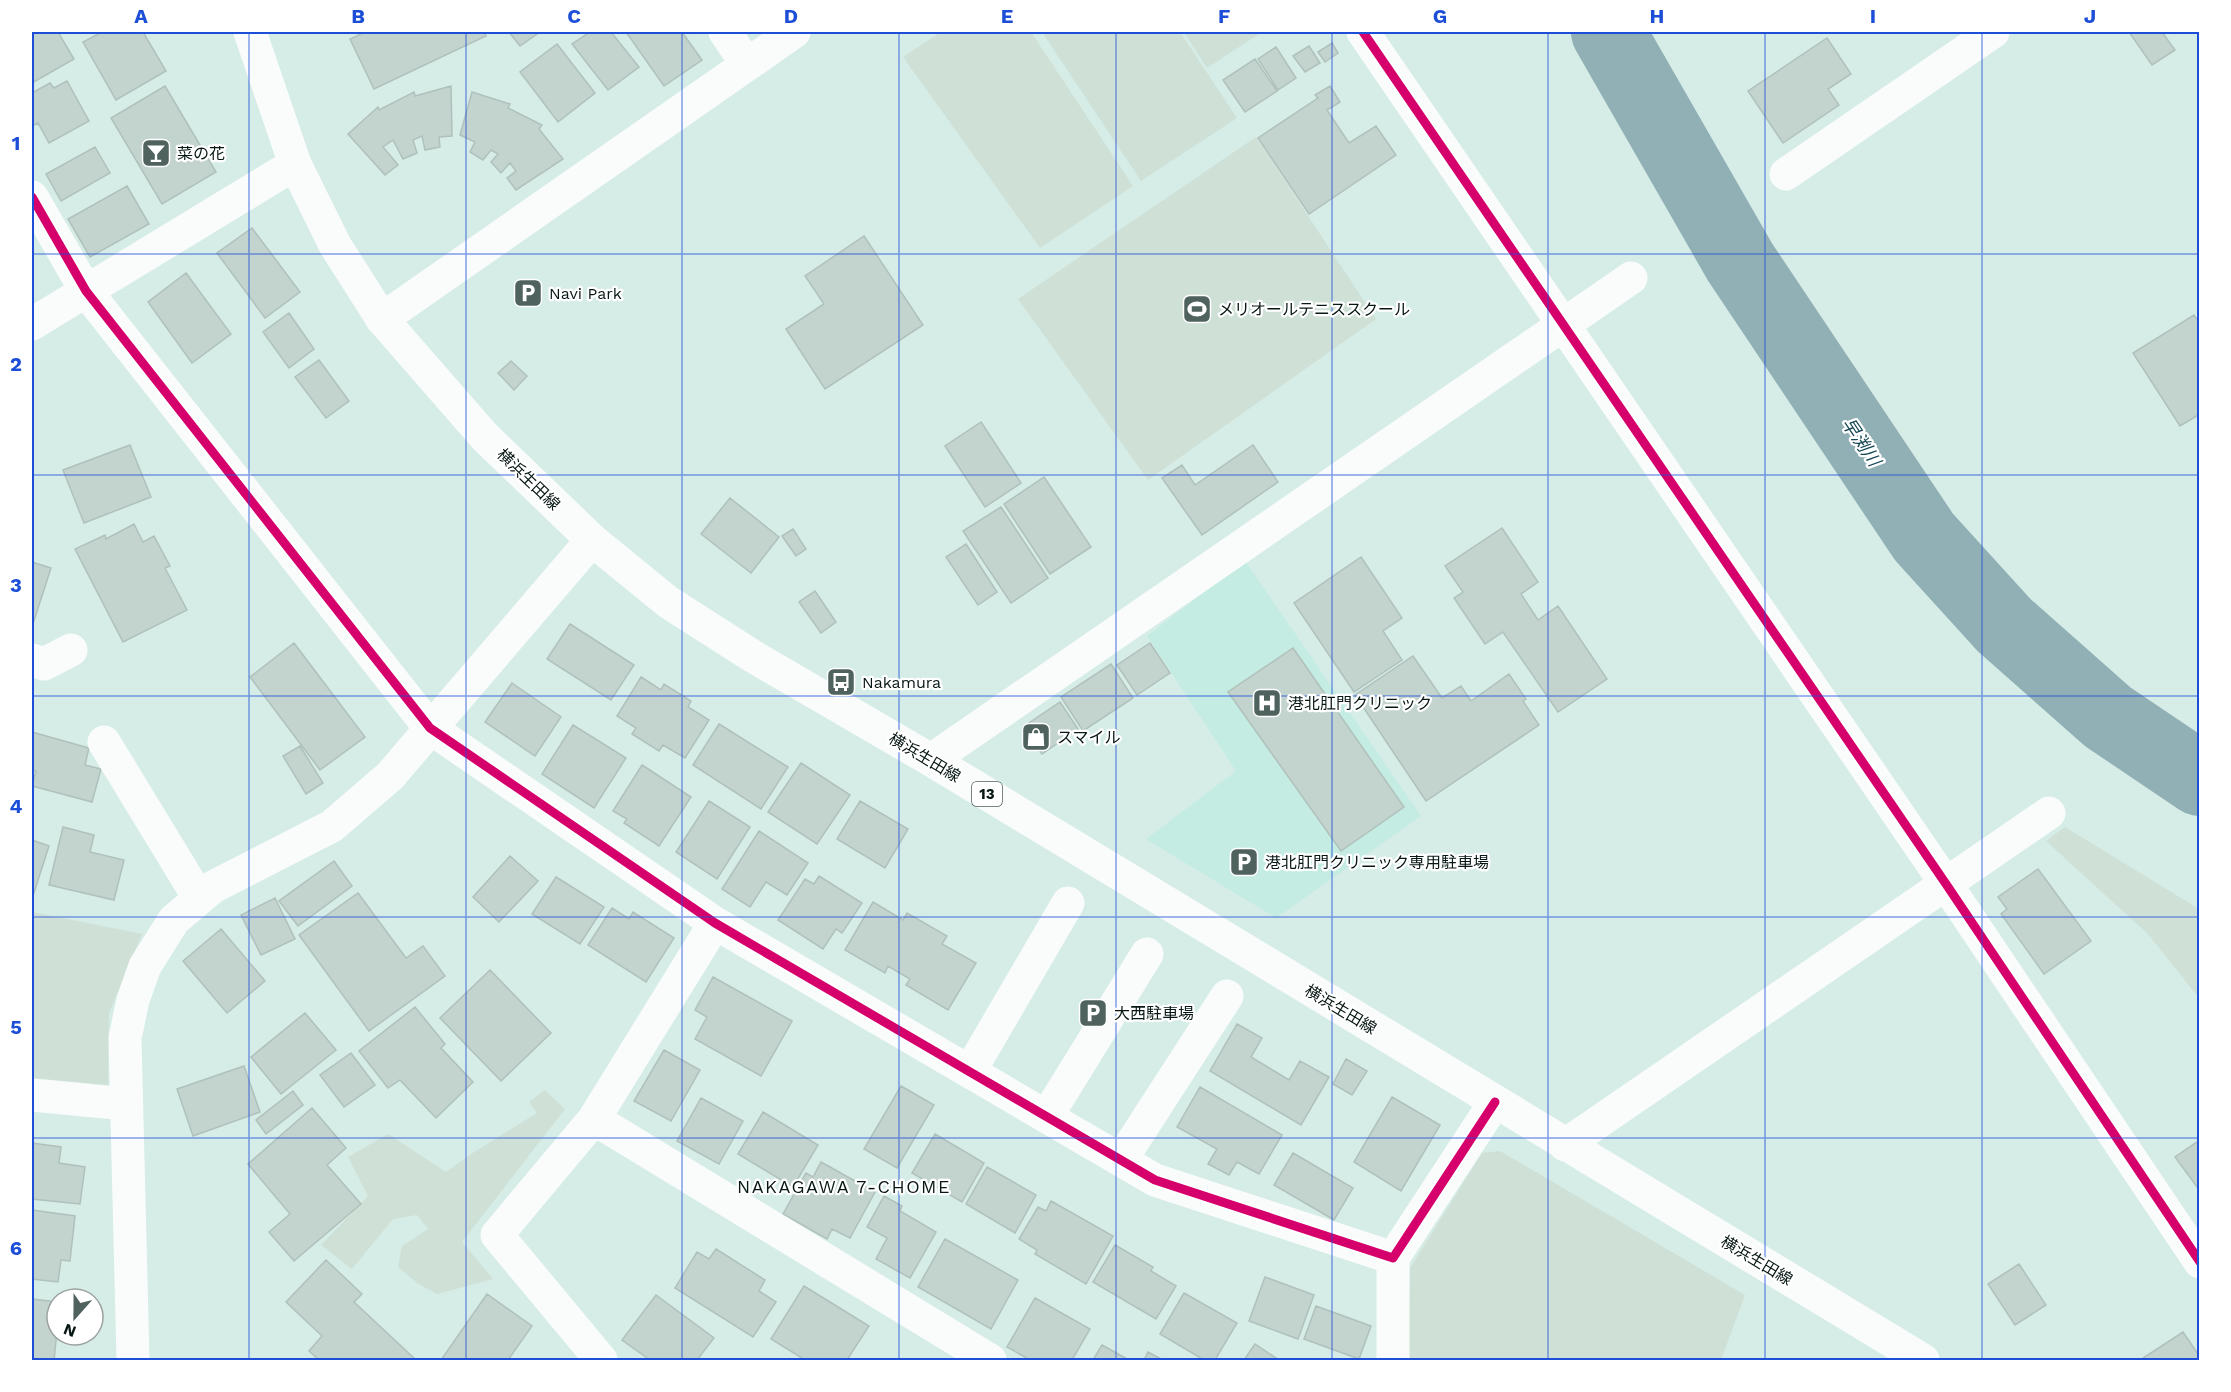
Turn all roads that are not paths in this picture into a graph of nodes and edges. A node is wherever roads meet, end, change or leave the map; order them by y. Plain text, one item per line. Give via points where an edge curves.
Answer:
1 (250, 32) edge
2 (725, 32) edge
3 (794, 32) edge
4 (1363, 32) edge
5 (1993, 32) edge
6 (746, 63) junction
7 (295, 164) junction
8 (1786, 174) dead end
9 (32, 197) edge
10 (1631, 278) dead end
11 (86, 291) junction
12 (382, 319) junction
13 (32, 324) edge
14 (1562, 326) junction
15 (592, 540) junction
16 (72, 650) dead end
17 (32, 660) edge
18 (430, 728) junction
19 (104, 742) dead end
20 (930, 760) junction
21 (2049, 813) dead end
22 (1946, 884) junction
23 (199, 898) junction
24 (1068, 903) dead end
25 (715, 923) junction
26 (1147, 954) dead end
27 (1227, 996) dead end
28 (969, 1071) junction
29 (32, 1095) edge
30 (1495, 1101) junction
31 (126, 1104) junction
32 (1047, 1116) junction
33 (594, 1119) junction
34 (1566, 1145) junction
35 (1121, 1160) junction
36 (1393, 1258) junction
37 (2199, 1262) edge
38 (133, 1360) edge
39 (601, 1360) edge
40 (990, 1360) edge
41 (1393, 1360) edge
42 (1923, 1360) edge

1 - 7 street, 横浜生田線 / 13
2 - 6 street
3 - 6 street
4 - 14 street
5 - 8 street
6 - 12 street
7 - 11 street
7 - 12 street, 横浜生田線 / 13 via 335,245
9 - 11 street
10 - 14 street
11 - 13 street
11 - 18 street
12 - 15 street, 横浜生田線 / 13 via 484,436
14 - 20 street
14 - 22 street
15 - 18 street
15 - 20 street, 横浜生田線 / 13 via 668,602
16 - 17 street via 44,664
18 - 23 street via 390,776 332,826 213,887
18 - 25 street
19 - 23 street
20 - 30 street, 横浜生田線 / 13
21 - 22 street
22 - 34 street
22 - 37 street
23 - 31 street via 174,920 145,966 125,1038
24 - 28 street
25 - 28 street
25 - 33 street
26 - 32 street
27 - 35 street
28 - 32 street
29 - 31 street
30 - 34 street, 横浜生田線 / 13
30 - 36 street
31 - 38 street
32 - 35 street
33 - 39 street via 497,1235
33 - 40 street
34 - 42 street, 横浜生田線 / 13
35 - 36 street via 1155,1180
36 - 41 street

